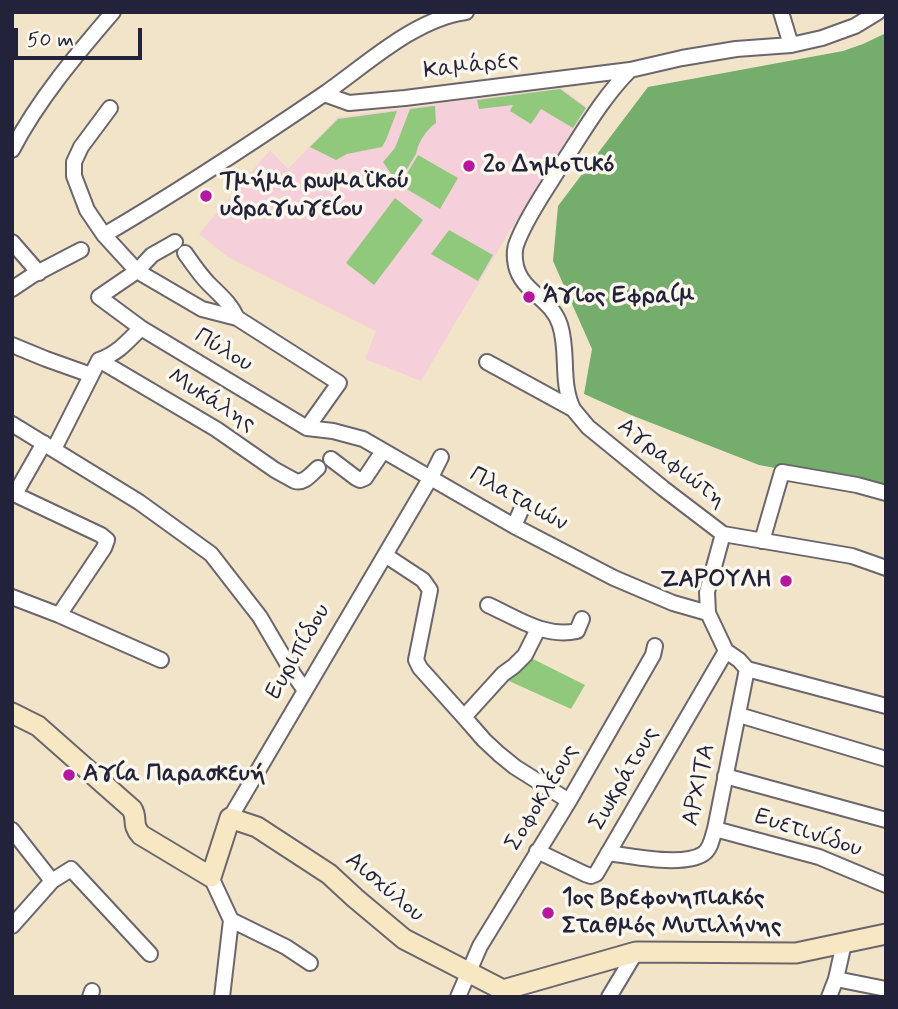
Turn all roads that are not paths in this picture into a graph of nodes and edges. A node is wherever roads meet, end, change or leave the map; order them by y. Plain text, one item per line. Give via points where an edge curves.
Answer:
1 (113, 12) edge
2 (466, 12) edge
3 (781, 12) edge
4 (878, 12) edge
5 (791, 46) junction
6 (630, 70) junction
7 (324, 94) junction
8 (110, 108) dead end
9 (12, 150) edge
10 (104, 235) junction
11 (12, 242) edge
12 (81, 250) dead end
13 (137, 271) junction
14 (39, 273) junction
15 (12, 289) edge
16 (237, 318) junction
17 (141, 328) junction
18 (12, 345) edge
19 (99, 360) junction
20 (487, 362) dead end
21 (91, 375) junction
22 (573, 409) junction
23 (12, 424) edge
24 (307, 428) junction
25 (49, 446) junction
26 (383, 451) junction
27 (441, 457) dead end
28 (331, 459) dead end
29 (318, 468) dead end
30 (431, 477) junction
31 (13, 493) edge
32 (886, 493) edge
33 (522, 508) dead end
34 (514, 526) junction
35 (723, 534) junction
36 (762, 541) junction
37 (385, 555) junction
38 (886, 568) edge
39 (12, 597) edge
40 (488, 605) dead end
41 (708, 612) junction
42 (59, 615) junction
43 (582, 619) dead end
44 (538, 629) junction
45 (655, 646) dead end
46 (726, 651) junction
47 (161, 660) dead end
48 (747, 669) junction
49 (304, 689) junction
50 (886, 706) edge
51 (12, 713) edge
52 (738, 715) junction
53 (464, 717) junction
54 (886, 759) edge
55 (725, 776) junction
56 (569, 802) junction
57 (230, 818) junction
58 (886, 820) edge
59 (715, 829) junction
60 (12, 830) edge
61 (537, 851) junction
62 (608, 853) junction
63 (211, 877) junction
64 (52, 881) junction
65 (886, 885) edge
66 (231, 920) junction
67 (12, 926) edge
68 (886, 933) edge
69 (844, 943) junction
70 (636, 952) junction
71 (150, 954) dead end
72 (310, 963) dead end
73 (469, 973) junction
74 (836, 979) junction
75 (886, 989) edge
76 (503, 993) edge
77 (222, 997) edge
78 (458, 997) edge
79 (609, 997) edge
80 (829, 997) edge

1 - 9 street via 43,100
2 - 7 street via 432,22 403,38
3 - 5 street
4 - 5 street, Καμάρες via 855,26
5 - 6 street, Καμάρες via 682,58
6 - 7 street, Καμάρες via 405,99 349,103
6 - 22 street via 613,87 547,188 514,253 522,281 558,317 566,393
7 - 10 street
8 - 10 street via 74,162 74,176 87,210
10 - 13 street
11 - 14 street
12 - 14 street
13 - 16 street via 202,309
13 - 16 street via 152,255 180,247
13 - 17 street, Πύλου via 99,297
14 - 15 street
16 - 24 street via 339,383
17 - 19 street via 113,355
17 - 24 street, Πύλου
18 - 21 street
19 - 21 street
19 - 29 street, Μυκάλης via 298,483
20 - 22 street, Αγραφιώτη
21 - 25 street
22 - 35 street, Αγραφιώτη via 588,427
23 - 25 street
24 - 26 street, Πλαταιών via 351,435
25 - 31 street
25 - 49 street via 211,554 260,617
26 - 28 street via 360,480
26 - 30 street, Πλαταιών
27 - 30 street, Ευριπίδου
30 - 34 street, Πλαταιών
30 - 37 street, Ευριπίδου
31 - 42 street via 107,540
32 - 36 street via 782,472
33 - 34 street
34 - 41 street, Πλαταιών via 614,578
35 - 36 street, Αγραφιώτη
35 - 41 street via 708,592
36 - 38 street, Αγραφιώτη via 852,556
37 - 49 street, Ευριπίδου
37 - 53 street via 429,586 416,660
39 - 42 street
40 - 44 street
41 - 46 street
42 - 47 street
43 - 44 street via 577,631 564,634
44 - 53 street via 525,655
45 - 56 street, Σοφοκλέους
46 - 48 street
46 - 62 street, Σωκράτους
48 - 50 street
48 - 52 street, ΑΡΧΙΤΑ
49 - 57 street, Ευριπίδου
51 - 63 street via 38,726 132,809 141,835
52 - 54 street
52 - 55 street, ΑΡΧΙΤΑ
53 - 56 street via 515,767
55 - 58 street
55 - 59 street, ΑΡΧΙΤΑ
56 - 61 street, Σοφοκλέους
57 - 63 street, Ευριπίδου
57 - 73 street, Αισχύλου via 262,830 329,874 404,939
59 - 62 street, ΑΡΧΙΤΑ via 706,852 692,858
59 - 65 street, Ευετινίδου via 829,861
60 - 64 street
61 - 62 street, Σωκράτους via 591,876
61 - 73 street, Σοφοκλέους
63 - 66 street
64 - 67 street
64 - 71 street via 71,869
66 - 72 street
66 - 77 street
68 - 69 street
69 - 70 street via 796,953
69 - 74 street
70 - 76 street
70 - 79 street
73 - 76 street, Αισχύλου
73 - 78 street, Σοφοκλέους
74 - 75 street
74 - 80 street

